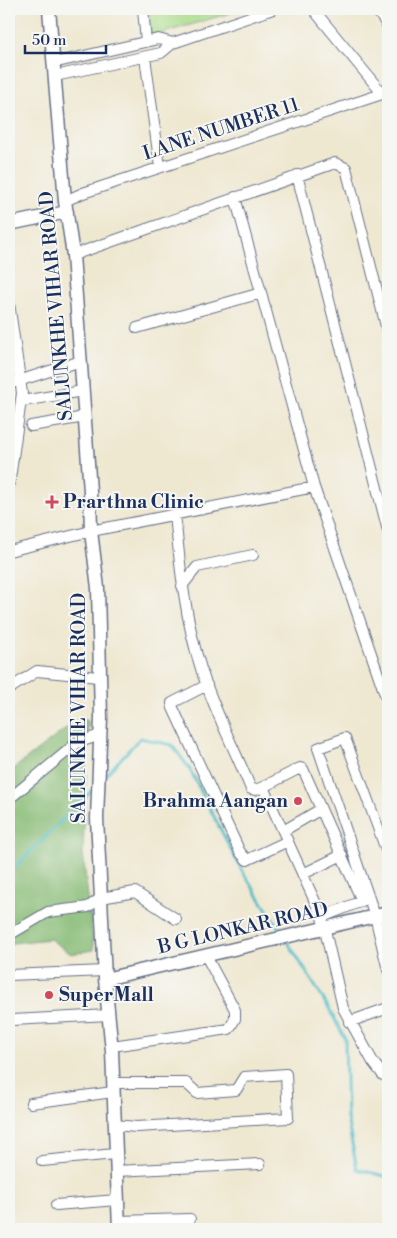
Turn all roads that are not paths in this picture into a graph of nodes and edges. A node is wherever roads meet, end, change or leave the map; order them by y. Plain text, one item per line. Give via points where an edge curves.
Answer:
1 (49, 9) edge
2 (143, 9) edge
3 (273, 9) edge
4 (313, 9) edge
5 (376, 9) edge
6 (388, 26) edge
7 (146, 42) junction
8 (172, 42) junction
9 (145, 57) junction
10 (53, 63) junction
11 (55, 76) junction
12 (385, 92) edge
13 (160, 167) junction
14 (297, 175) junction
15 (235, 197) junction
16 (66, 207) junction
17 (9, 224) edge
18 (73, 255) junction
19 (261, 292) junction
20 (9, 303) edge
21 (137, 328) dead end
22 (388, 334) edge
23 (81, 361) junction
24 (22, 380) junction
25 (9, 384) edge
26 (83, 391) junction
27 (22, 401) junction
28 (85, 417) junction
29 (30, 426) dead end
30 (14, 430) edge
31 (9, 486) edge
32 (314, 487) junction
33 (175, 514) junction
34 (91, 531) junction
35 (388, 531) edge
36 (9, 551) edge
37 (253, 555) dead end
38 (182, 586) junction
39 (98, 677) junction
40 (208, 685) junction
41 (9, 689) edge
42 (388, 703) edge
43 (100, 735) junction
44 (263, 787) junction
45 (9, 799) edge
46 (321, 809) junction
47 (284, 831) junction
48 (288, 841) junction
49 (342, 855) junction
50 (388, 855) edge
51 (303, 874) junction
52 (101, 898) junction
53 (388, 913) edge
54 (376, 916) junction
55 (176, 919) dead end
56 (324, 922) junction
57 (9, 935) edge
58 (206, 956) junction
59 (388, 970) edge
60 (9, 975) edge
61 (105, 975) junction
62 (386, 1011) edge
63 (109, 1015) junction
64 (12, 1020) dead end
65 (349, 1022) junction
66 (112, 1046) junction
67 (387, 1076) edge
68 (113, 1088) junction
69 (31, 1103) dead end
70 (114, 1126) junction
71 (116, 1154) junction
72 (42, 1161) dead end
73 (260, 1164) dead end
74 (116, 1171) junction
75 (117, 1200) junction
76 (56, 1206) dead end
77 (190, 1220) dead end
78 (118, 1225) edge

1 - 10 street, SALUNKHE VIHAR ROAD
2 - 7 street
3 - 8 street
4 - 12 street
5 - 6 street
7 - 8 street via 158,39
7 - 10 street
8 - 9 street via 161,53
9 - 11 street
9 - 13 street
10 - 11 street, SALUNKHE VIHAR ROAD
11 - 16 street, SALUNKHE VIHAR ROAD
12 - 13 street, LANE NUMBER 11
13 - 16 street, LANE NUMBER 11 via 83,193
14 - 15 street
14 - 22 street via 335,163 346,168
14 - 35 street
15 - 18 street
15 - 19 street
16 - 17 street
16 - 18 street, SALUNKHE VIHAR ROAD
18 - 23 street, SALUNKHE VIHAR ROAD
19 - 21 street
19 - 32 street
20 - 24 street
23 - 24 street
23 - 26 street, SALUNKHE VIHAR ROAD
24 - 25 street
24 - 27 street
26 - 27 street
26 - 28 street, SALUNKHE VIHAR ROAD
27 - 30 street
28 - 29 street
28 - 34 street, SALUNKHE VIHAR ROAD
30 - 31 street
32 - 33 street
32 - 42 street
33 - 34 street
33 - 38 street
34 - 36 street
34 - 39 street, SALUNKHE VIHAR ROAD via 98,588
37 - 38 street via 197,567
38 - 40 street via 188,620
39 - 41 street via 37,671
39 - 43 street, SALUNKHE VIHAR ROAD
40 - 44 street via 251,788
40 - 48 street via 172,703 172,708 240,852 247,860
43 - 45 street via 77,743
43 - 52 street, SALUNKHE VIHAR ROAD via 97,818
44 - 46 street via 302,768
44 - 47 street
46 - 47 street
46 - 49 street
47 - 48 street
48 - 51 street
49 - 51 street
49 - 56 street via 362,902
50 - 54 street via 346,738 318,748
51 - 56 street
52 - 55 street via 135,892
52 - 57 street via 88,907 48,912
52 - 61 street, SALUNKHE VIHAR ROAD
53 - 54 street, B G LONKAR ROAD
54 - 56 street, B G LONKAR ROAD
54 - 59 street
56 - 58 street, B G LONKAR ROAD via 293,936
56 - 65 street
58 - 61 street, B G LONKAR ROAD
58 - 66 street via 235,1010 235,1019 229,1029
60 - 61 street
61 - 63 street, SALUNKHE VIHAR ROAD
62 - 65 street
63 - 64 street
63 - 66 street, SALUNKHE VIHAR ROAD
65 - 67 street via 373,1062
66 - 68 street, SALUNKHE VIHAR ROAD
68 - 69 street
68 - 70 street, SALUNKHE VIHAR ROAD
68 - 70 street via 186,1083 197,1093 236,1090 244,1077 286,1074 288,1118
70 - 71 street, SALUNKHE VIHAR ROAD
71 - 72 street
71 - 74 street, SALUNKHE VIHAR ROAD
73 - 74 street
74 - 75 street, SALUNKHE VIHAR ROAD
75 - 76 street
75 - 78 street, SALUNKHE VIHAR ROAD
77 - 78 street

